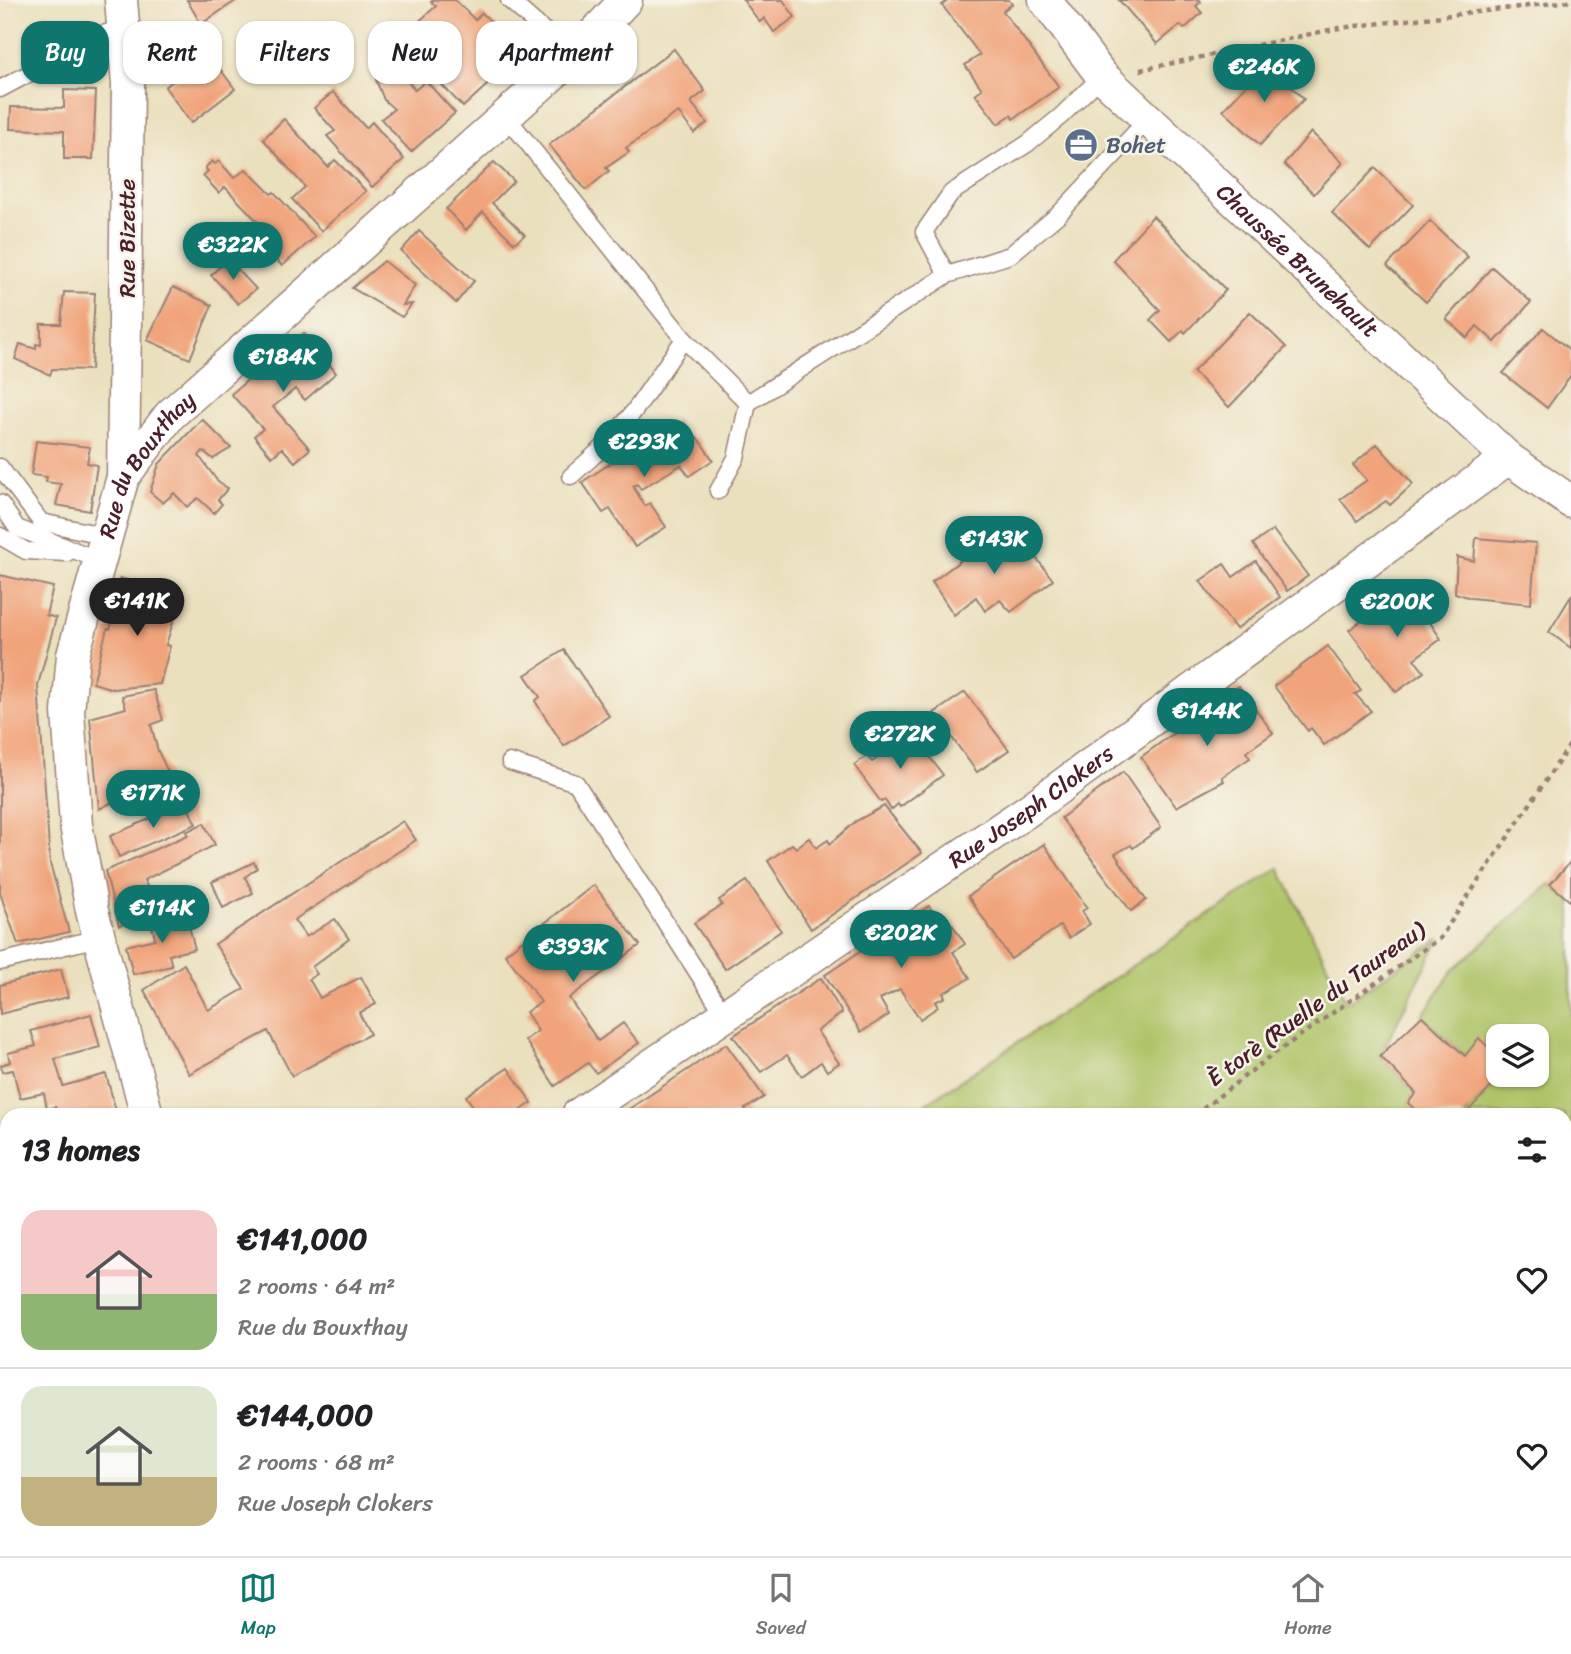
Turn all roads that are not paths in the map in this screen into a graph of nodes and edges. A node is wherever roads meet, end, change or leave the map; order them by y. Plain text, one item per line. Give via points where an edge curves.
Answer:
1 (509, 0) edge
2 (626, 0) edge
3 (1045, 0) edge
4 (123, 14) edge
5 (533, 21) edge
6 (606, 21) edge
7 (1106, 78) junction
8 (542, 84) edge
9 (0, 89) edge
10 (506, 116) junction
11 (1148, 119) junction
12 (947, 275) junction
13 (684, 339) junction
14 (748, 403) junction
15 (1508, 458) junction
16 (0, 467) edge
17 (571, 476) dead end
18 (123, 477) junction
19 (718, 491) dead end
20 (1571, 502) edge
21 (0, 503) edge
22 (0, 536) edge
23 (97, 550) junction
24 (510, 762) dead end
25 (98, 938) junction
26 (0, 962) edge
27 (726, 1017) junction
28 (145, 1108) edge
29 (589, 1108) edge

1 - 5 lane
2 - 6 street, Rue du Bouxthay
3 - 7 street, Chaussée Brunehault
4 - 9 lane via 103,34
4 - 18 street, Rue Bizette via 128,84
7 - 11 street, Chaussée Brunehault
7 - 12 lane via 1027,144 951,192 924,232
8 - 10 street, Rue du Bouxthay
10 - 13 lane
10 - 18 street, Rue du Bouxthay via 170,415
11 - 12 lane via 1059,214 1010,255
11 - 15 street, Chaussée Brunehault
12 - 14 lane
13 - 14 lane
13 - 17 lane via 608,443
14 - 19 lane via 736,458
15 - 20 street, Chaussée Brunehault
15 - 27 street, Rue Joseph Clokers via 1040,802
16 - 23 lane via 41,522
18 - 23 street, Rue du Bouxthay
21 - 23 lane via 17,528
22 - 23 lane via 26,551
23 - 25 street, Rue du Bouxthay via 73,655 68,712 76,825
24 - 27 lane via 576,783
25 - 26 lane
25 - 28 street, Rue du Bouxthay
27 - 29 street, Rue Joseph Clokers

